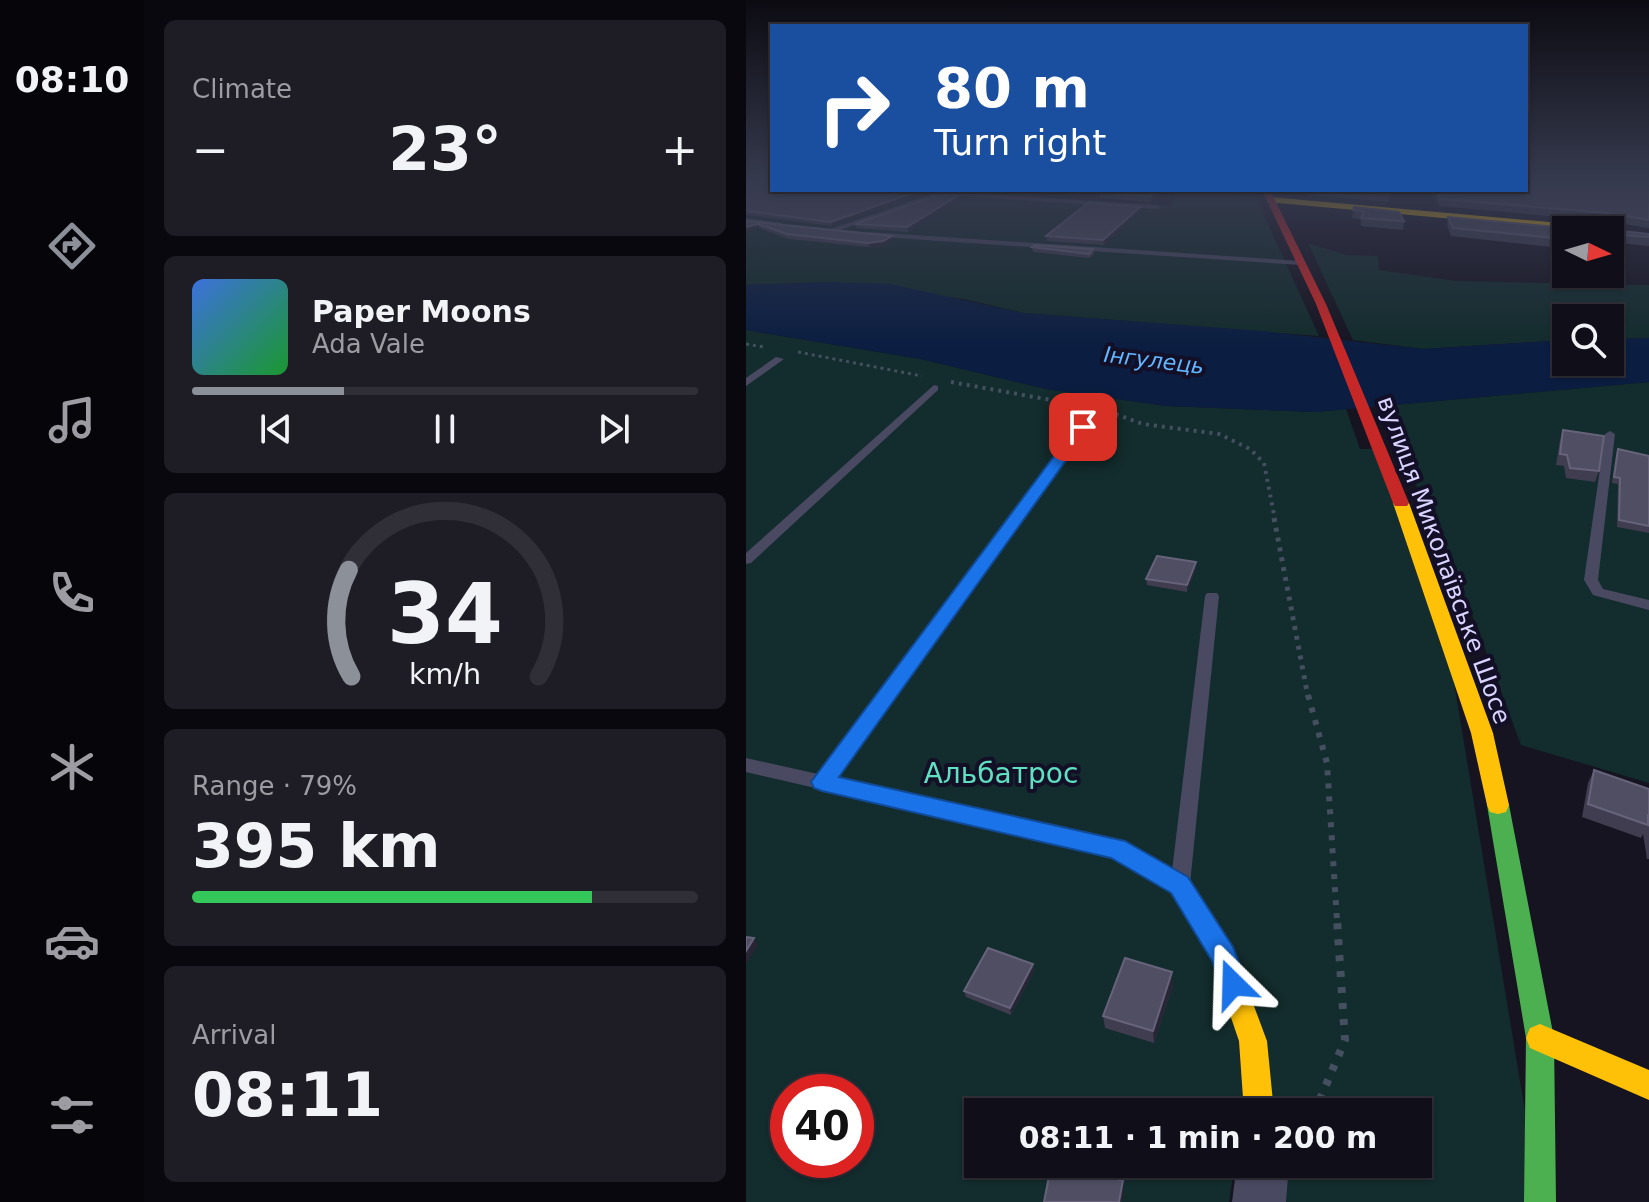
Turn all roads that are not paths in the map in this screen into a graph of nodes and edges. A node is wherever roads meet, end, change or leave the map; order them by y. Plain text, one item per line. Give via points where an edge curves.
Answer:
1 (889, 235) edge
2 (1287, 235) edge
3 (1301, 263) junction
4 (777, 354) road end
5 (935, 382) road end
6 (746, 383) edge
7 (1083, 427) dead end
8 (1610, 434) dead end
9 (746, 560) edge
10 (1212, 596) dead end
11 (1649, 605) edge
12 (746, 765) edge
13 (822, 782) junction
14 (1180, 885) junction
15 (1223, 956) joint
16 (1540, 1038) junction
17 (1649, 1085) edge
18 (1258, 1098) edge
19 (1262, 1178) edge
20 (1259, 1202) edge
21 (1540, 1202) edge

1 - 3 lane
2 - 3 main road, вулиця Миколаївське Шосе
3 - 16 main road, вулиця Миколаївське Шосе via 1381,448 1482,733
4 - 6 lane
5 - 9 lane
7 - 13 lane
8 - 11 lane via 1591,580 1598,592
10 - 14 lane
12 - 13 lane
13 - 14 lane via 1116,849
14 - 15 lane
15 - 18 main road via 1253,1041
16 - 17 main road
16 - 21 main road, вулиця Миколаївське Шосе
19 - 20 street

